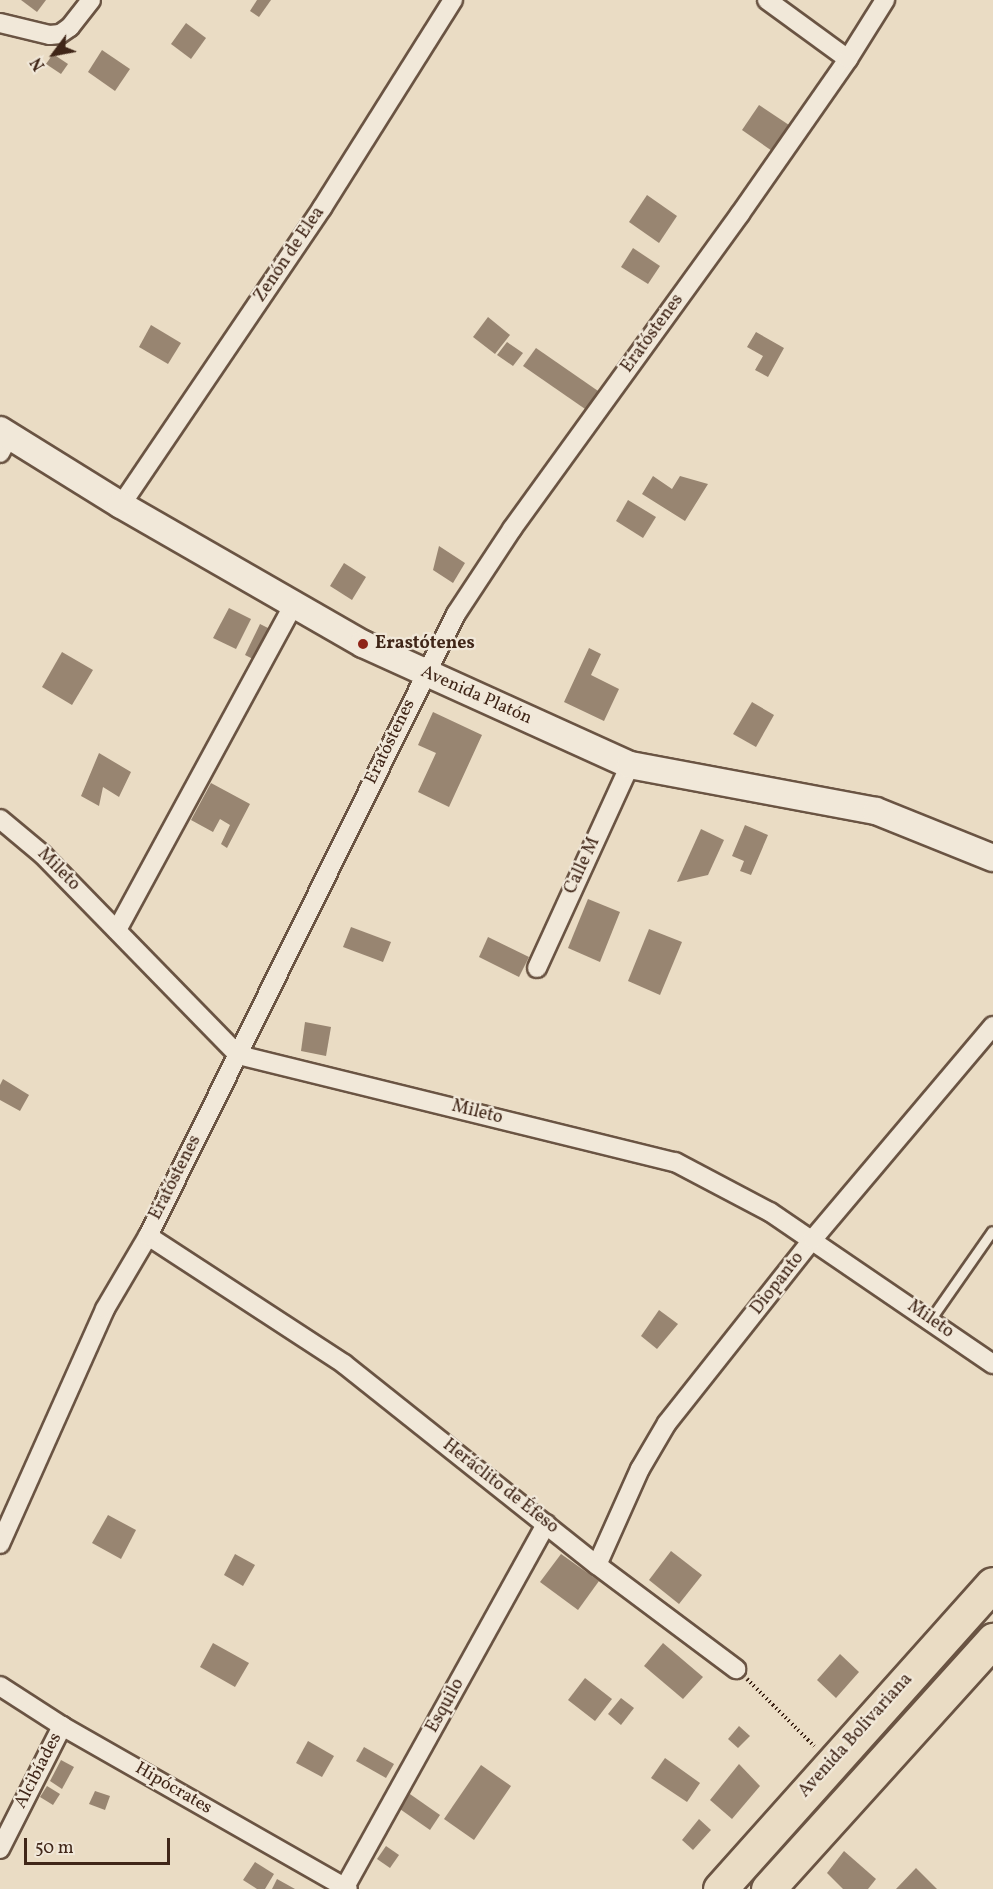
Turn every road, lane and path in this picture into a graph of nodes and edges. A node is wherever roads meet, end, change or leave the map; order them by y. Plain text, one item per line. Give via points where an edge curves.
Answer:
1 (91, 0) edge
2 (453, 0) edge
3 (767, 0) edge
4 (885, 0) edge
5 (0, 23) edge
6 (848, 59) junction
7 (3, 439) edge
8 (121, 505) junction
9 (294, 604) junction
10 (425, 673) junction
11 (630, 765) junction
12 (0, 819) edge
13 (993, 858) edge
14 (117, 930) junction
15 (537, 968) dead end
16 (993, 1026) edge
17 (238, 1055) junction
18 (992, 1231) edge
19 (148, 1236) junction
20 (813, 1239) junction
21 (930, 1320) junction
22 (993, 1364) edge
23 (546, 1524) junction
24 (0, 1544) edge
25 (597, 1565) junction
26 (993, 1584) edge
27 (993, 1640) edge
28 (736, 1669) joint
29 (0, 1686) edge
30 (62, 1726) junction
31 (832, 1763) junction
32 (0, 1849) edge
33 (347, 1888) edge
34 (720, 1889) edge
35 (768, 1889) edge

1 - 5 street via 60,34
2 - 8 street, Zenón de Elea via 322,208
3 - 6 street
4 - 6 street, Eratóstenes
6 - 10 street, Eratóstenes via 512,528 456,614
7 - 8 street, Avenida Platón
8 - 9 street, Avenida Platón
9 - 10 street, Avenida Platón via 363,644
9 - 14 street
10 - 11 street, Avenida Platón
10 - 17 street, Eratóstenes
11 - 13 street, Avenida Platón via 876,811
11 - 15 street, Calle M
12 - 14 street, Mileto via 42,854
14 - 17 street, Mileto
16 - 20 street, Diopanto
17 - 19 street, Eratóstenes
17 - 20 street, Mileto via 675,1162
18 - 21 lane
19 - 23 street, Heráclito de Éfeso via 344,1364
19 - 24 street, Eratóstenes via 105,1309
20 - 21 street, Mileto
20 - 25 street, Diopanto via 667,1423 640,1469
21 - 22 street, Mileto
23 - 25 street, Heráclito de Éfeso
23 - 33 street, Esquilo
25 - 28 street, Heráclito de Éfeso
26 - 31 highway, Avenida Bolivariana
27 - 35 highway, Avenida Bolivariana
28 - 31 path
29 - 30 street, Hipócrates
30 - 32 street, Alcibíades
30 - 33 street, Hipócrates
31 - 34 highway, Avenida Bolivariana

